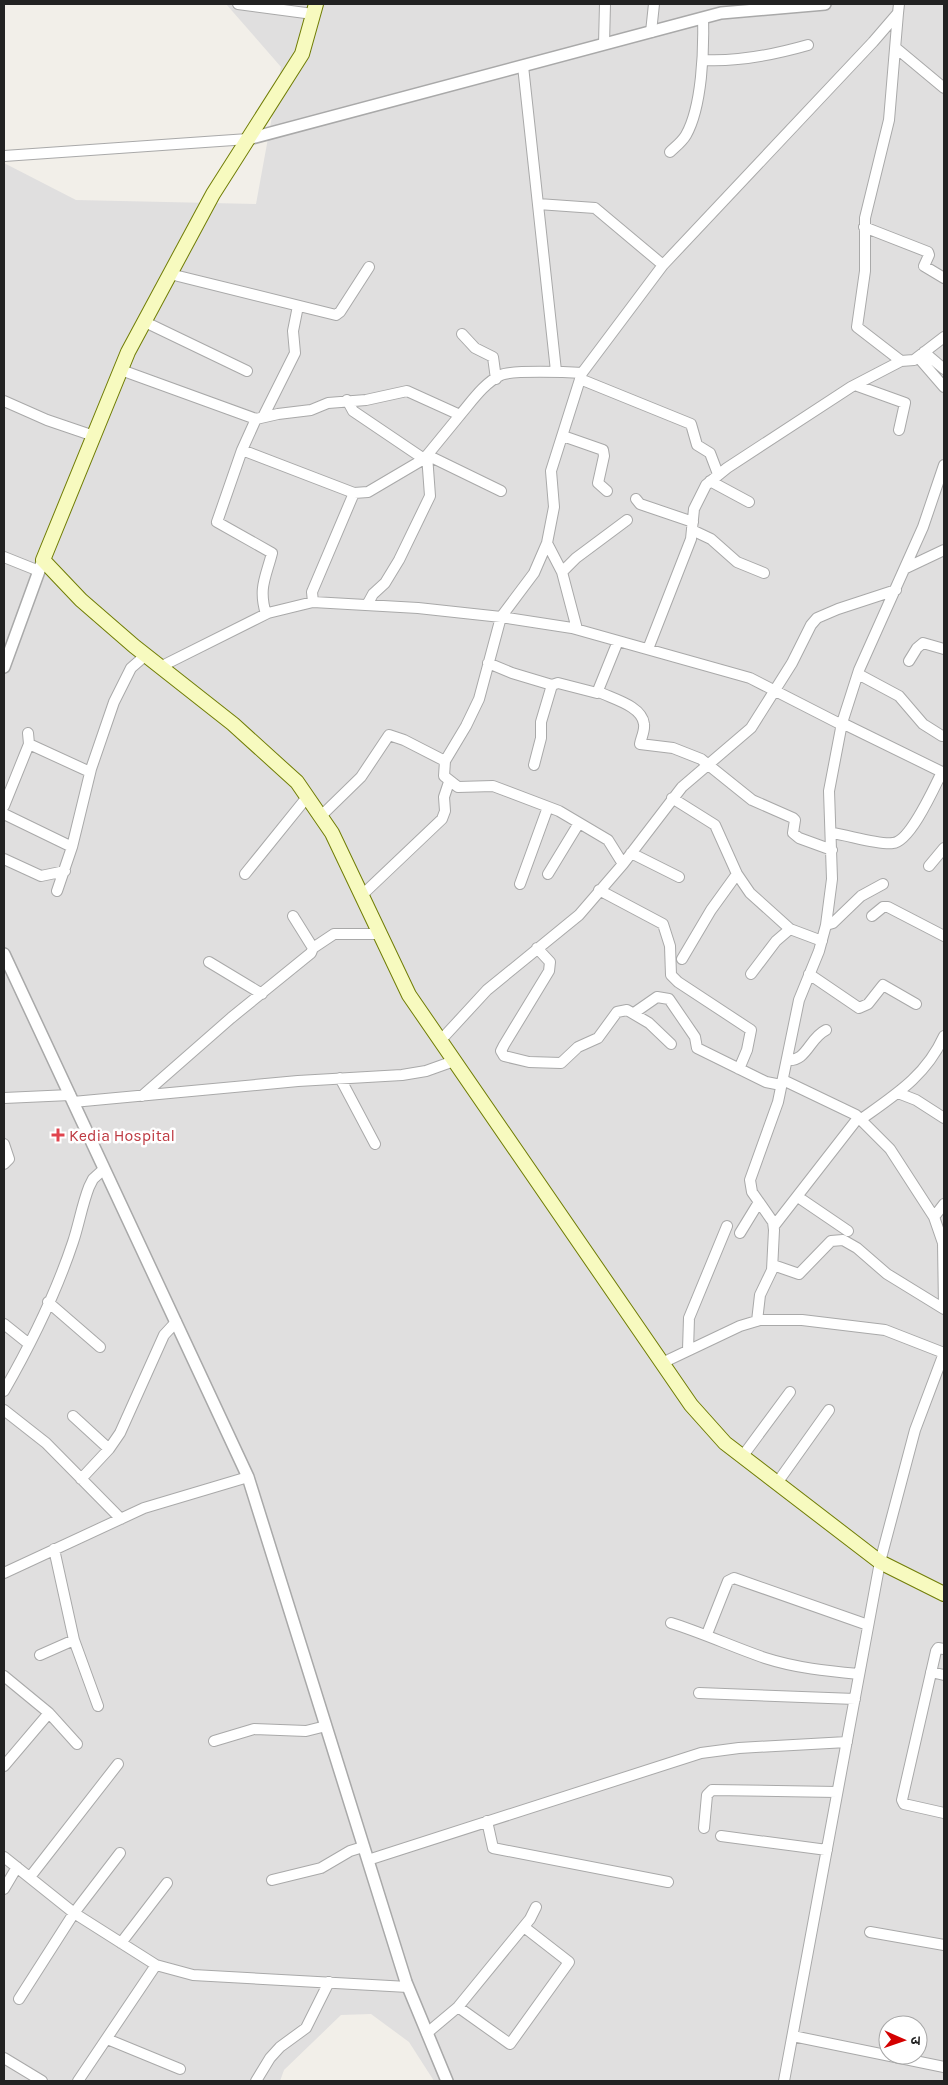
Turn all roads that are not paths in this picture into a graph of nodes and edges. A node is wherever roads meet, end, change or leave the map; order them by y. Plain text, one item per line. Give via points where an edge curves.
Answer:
1 (238, 4) edge
2 (605, 4) edge
3 (654, 4) edge
4 (825, 4) edge
5 (780, 6) edge
6 (899, 8) edge
7 (314, 9) edge
8 (703, 18) junction
9 (651, 32) junction
10 (604, 44) junction
11 (808, 45) dead end
12 (896, 48) junction
13 (703, 60) junction
14 (523, 66) junction
15 (944, 88) edge
16 (248, 140) junction
17 (670, 152) dead end
18 (4, 156) edge
19 (538, 204) junction
20 (864, 227) junction
21 (663, 265) junction
22 (369, 267) dead end
23 (170, 274) junction
24 (944, 278) edge
25 (298, 306) junction
26 (145, 322) junction
27 (462, 334) dead end
28 (944, 337) edge
29 (921, 354) junction
30 (901, 361) junction
31 (944, 369) edge
32 (121, 370) junction
33 (247, 371) dead end
34 (556, 371) junction
35 (581, 376) junction
36 (496, 379) junction
37 (855, 385) junction
38 (944, 387) edge
39 (347, 400) junction
40 (4, 401) edge
41 (460, 415) junction
42 (259, 418) junction
43 (899, 430) dead end
44 (94, 436) junction
45 (563, 436) junction
46 (242, 450) junction
47 (425, 457) junction
48 (944, 465) edge
49 (714, 478) junction
50 (501, 491) dead end
51 (607, 491) dead end
52 (354, 494) junction
53 (636, 499) dead end
54 (749, 502) dead end
55 (628, 520) dead end
56 (692, 526) junction
57 (547, 543) junction
58 (944, 550) edge
59 (4, 557) edge
60 (41, 565) junction
61 (906, 568) junction
62 (562, 572) junction
63 (764, 573) dead end
64 (896, 590) junction
65 (312, 602) junction
66 (367, 605) junction
67 (266, 614) junction
68 (502, 617) junction
69 (577, 629) junction
70 (618, 641) junction
71 (648, 649) junction
72 (944, 649) edge
73 (6, 654) edge
74 (146, 655) junction
75 (909, 661) dead end
76 (488, 662) junction
77 (162, 666) junction
78 (4, 668) edge
79 (858, 674) junction
80 (552, 685) junction
81 (774, 690) junction
82 (599, 692) junction
83 (842, 724) junction
84 (28, 733) dead end
85 (942, 736) dead end
86 (29, 744) junction
87 (445, 761) junction
88 (709, 763) junction
89 (534, 765) dead end
90 (90, 772) junction
91 (943, 772) edge
92 (449, 782) junction
93 (308, 796) junction
94 (672, 798) junction
95 (4, 806) edge
96 (548, 807) junction
97 (4, 814) edge
98 (321, 816) junction
99 (579, 822) junction
100 (832, 833) junction
101 (72, 847) junction
102 (944, 848) edge
103 (832, 850) junction
104 (631, 853) junction
105 (4, 858) edge
106 (623, 864) junction
107 (929, 866) dead end
108 (65, 870) junction
109 (245, 874) dead end
110 (548, 874) dead end
111 (737, 874) junction
112 (679, 877) dead end
113 (520, 884) dead end
114 (883, 884) dead end
115 (599, 890) junction
116 (57, 891) dead end
117 (362, 895) junction
118 (293, 916) dead end
119 (872, 916) dead end
120 (826, 924) junction
121 (790, 929) junction
122 (380, 934) junction
123 (944, 936) edge
124 (822, 942) junction
125 (313, 948) junction
126 (538, 948) junction
127 (4, 954) edge
128 (682, 959) dead end
129 (209, 962) dead end
130 (751, 974) dead end
131 (809, 974) junction
132 (262, 994) junction
133 (916, 1004) dead end
134 (634, 1013) junction
135 (826, 1030) dead end
136 (944, 1036) edge
137 (440, 1041) junction
138 (672, 1044) dead end
139 (786, 1060) junction
140 (454, 1061) junction
141 (739, 1069) junction
142 (340, 1078) junction
143 (782, 1083) junction
144 (898, 1093) junction
145 (142, 1096) junction
146 (4, 1098) edge
147 (71, 1099) junction
148 (944, 1118) edge
149 (859, 1119) junction
150 (4, 1144) edge
151 (374, 1144) dead end
152 (4, 1164) edge
153 (104, 1169) junction
154 (798, 1197) junction
155 (759, 1202) junction
156 (944, 1204) edge
157 (934, 1217) junction
158 (727, 1226) dead end
159 (774, 1226) junction
160 (848, 1231) dead end
161 (740, 1233) dead end
162 (773, 1265) junction
163 (48, 1302) junction
164 (944, 1308) edge
165 (757, 1321) junction
166 (176, 1322) junction
167 (4, 1324) edge
168 (29, 1344) junction
169 (100, 1347) dead end
170 (688, 1350) junction
171 (944, 1353) edge
172 (662, 1363) junction
173 (4, 1391) edge
174 (790, 1392) dead end
175 (4, 1410) edge
176 (828, 1410) dead end
177 (73, 1416) dead end
178 (109, 1449) junction
179 (742, 1457) junction
180 (248, 1478) junction
181 (81, 1479) junction
182 (777, 1484) junction
183 (121, 1518) junction
184 (54, 1549) junction
185 (880, 1562) junction
186 (4, 1573) edge
187 (944, 1594) edge
188 (671, 1623) dead end
189 (868, 1625) junction
190 (707, 1634) junction
191 (74, 1640) junction
192 (944, 1649) edge
193 (40, 1654) dead end
194 (931, 1672) junction
195 (859, 1674) junction
196 (944, 1675) edge
197 (4, 1676) edge
198 (12, 1683) junction
199 (4, 1692) edge
200 (699, 1693) dead end
201 (855, 1698) junction
202 (98, 1706) dead end
203 (49, 1714) junction
204 (326, 1726) junction
205 (214, 1741) dead end
206 (847, 1742) junction
207 (77, 1744) dead end
208 (118, 1764) dead end
209 (4, 1766) edge
210 (837, 1792) junction
211 (944, 1813) edge
212 (487, 1821) junction
213 (704, 1828) dead end
214 (721, 1836) dead end
215 (364, 1847) junction
216 (827, 1850) junction
217 (120, 1852) dead end
218 (4, 1857) edge
219 (368, 1860) junction
220 (17, 1867) junction
221 (30, 1878) junction
222 (272, 1880) dead end
223 (668, 1882) dead end
224 (167, 1884) dead end
225 (4, 1889) edge
226 (536, 1908) dead end
227 (74, 1913) junction
228 (524, 1927) junction
229 (870, 1932) dead end
230 (121, 1943) junction
231 (944, 1945) edge
232 (156, 1965) junction
233 (329, 1982) junction
234 (408, 1987) junction
235 (20, 1999) dead end
236 (458, 2007) junction
237 (427, 2033) junction
238 (792, 2036) junction
239 (107, 2039) junction
240 (4, 2058) edge
241 (944, 2067) edge
242 (180, 2069) dead end
243 (80, 2079) edge
244 (42, 2081) edge
245 (91, 2081) edge
246 (256, 2081) edge
247 (447, 2081) edge
248 (784, 2081) edge

1 - 7 street
2 - 10 street
3 - 9 street
4 - 5 street
5 - 8 street
6 - 12 street
6 - 21 street
7 - 16 main road via 302,54
8 - 9 street
8 - 13 street
9 - 10 street
10 - 14 street
11 - 13 street via 760,58 722,62
12 - 15 street
12 - 20 street via 888,120
13 - 17 street via 686,136
14 - 16 street
14 - 19 street
16 - 18 street
16 - 23 main road via 213,194
19 - 21 street via 594,208
19 - 34 street
20 - 24 street via 928,252 924,266
20 - 30 street via 865,271 856,327
21 - 35 street
22 - 25 street via 338,314
23 - 25 street
23 - 26 main road
25 - 42 street via 293,331 295,353
26 - 32 main road
26 - 33 street
27 - 36 street via 475,348 493,357
28 - 29 street
29 - 30 street via 914,360
29 - 31 street
29 - 38 street
30 - 37 street
32 - 42 street
32 - 44 main road
34 - 35 street
34 - 36 street via 502,374
35 - 45 street
35 - 49 street via 691,424 697,445 710,453
36 - 41 street
37 - 43 street via 905,403
37 - 49 street
39 - 41 street via 366,400 407,390
39 - 42 street via 311,410
39 - 47 street via 353,411
40 - 44 street
41 - 47 street
42 - 46 street
44 - 60 main road
45 - 51 street via 603,450 598,483
45 - 57 street via 551,471 554,507
46 - 52 street
46 - 67 street via 217,523 272,553 263,579 262,601
47 - 50 street
47 - 52 street via 368,492
47 - 66 street via 430,496 399,560
48 - 61 street
49 - 54 street
49 - 56 street via 706,485 694,508
52 - 65 street via 312,592
53 - 56 street via 640,504
55 - 62 street
56 - 63 street via 737,562
56 - 71 street via 691,539
57 - 62 street
57 - 68 street via 534,574
58 - 61 street
59 - 60 street
60 - 73 street
60 - 74 main road
61 - 64 street
62 - 69 street
64 - 79 street
64 - 81 street via 817,618
65 - 66 street
65 - 67 street
66 - 68 street
67 - 77 street
68 - 69 street
68 - 76 street
69 - 70 street
70 - 71 street
70 - 82 street
71 - 81 street via 750,678
72 - 75 street via 923,643
73 - 78 street
74 - 77 main road
74 - 90 street via 131,668 124,680
76 - 80 street
76 - 87 street via 473,714
77 - 93 main road via 233,724
79 - 83 street
79 - 85 street via 899,696 923,724
80 - 82 street via 558,683
80 - 89 street via 541,722 541,738
81 - 83 street
81 - 88 street via 748,732
82 - 88 street via 639,714 644,726 640,744 680,750
83 - 91 street
83 - 100 street via 829,791
84 - 86 street
86 - 90 street
86 - 95 street
87 - 92 street via 444,776
87 - 98 street via 389,735 361,776
88 - 94 street
88 - 103 street via 752,800 793,818 792,832 799,838
90 - 101 street
91 - 100 street via 911,830 902,840 889,844
92 - 96 street via 466,789 492,786
92 - 117 street via 444,797 446,811 442,818
93 - 98 main road
93 - 109 street
94 - 104 street
94 - 111 street via 715,825
96 - 99 street
96 - 113 street
97 - 101 street
98 - 117 main road
99 - 106 street via 608,840
99 - 110 street
100 - 103 street
101 - 108 street
102 - 107 street
103 - 120 street
104 - 106 street
104 - 112 street
105 - 108 street via 41,876
106 - 115 street
108 - 116 street
111 - 121 street via 750,893
111 - 128 street
114 - 120 street via 862,896 833,923
115 - 126 street via 578,915
115 - 141 street via 663,924 670,946 671,975 751,1030
117 - 122 main road
118 - 125 street
119 - 123 street via 888,907
120 - 124 street
121 - 124 street
121 - 130 street via 776,941
122 - 125 street via 334,934
122 - 137 main road via 409,995
124 - 131 street
125 - 132 street
126 - 134 street via 548,958 549,971 504,1044 501,1051 504,1056 529,1062 561,1063 578,1047 598,1038 617,1012 627,1010
126 - 137 street via 487,990
127 - 147 street
129 - 132 street
131 - 133 street via 859,1008 868,1004 883,985
131 - 139 street via 799,1000
132 - 145 street
134 - 138 street via 649,1022
134 - 141 street via 657,997 669,999 695,1037 698,1048
135 - 139 street via 817,1035 802,1057 796,1061
136 - 144 street via 924,1070
137 - 140 main road
139 - 143 street
140 - 142 street via 426,1071
140 - 172 main road
141 - 143 street via 766,1082
142 - 145 street
142 - 151 street
143 - 149 street
143 - 155 street via 750,1180 752,1192
144 - 148 street
144 - 149 street
145 - 147 street
146 - 147 street
147 - 153 street
149 - 154 street
149 - 157 street via 890,1149
150 - 152 street via 9,1159
153 - 163 street via 85,1196 73,1242
153 - 166 street
154 - 159 street
154 - 160 street
155 - 159 street
155 - 161 street
156 - 157 street
157 - 164 street via 942,1243
158 - 170 street via 689,1318
159 - 162 street
162 - 164 street via 799,1274 831,1241 843,1240 891,1277
162 - 165 street via 760,1295
163 - 168 street
163 - 169 street
165 - 170 street
165 - 171 street via 802,1320 885,1330
166 - 178 street via 164,1335 130,1412
166 - 180 street
167 - 168 street
168 - 173 street
170 - 172 street
171 - 185 street via 915,1430
172 - 179 main road via 691,1405
174 - 179 street
175 - 181 street via 46,1443
176 - 182 street
177 - 178 street
178 - 181 street
179 - 182 main road
180 - 183 street via 144,1508
180 - 204 street
181 - 183 street
182 - 185 main road
183 - 184 street
184 - 186 street
184 - 191 street
185 - 187 main road
185 - 189 street
188 - 190 street
189 - 190 street via 734,1578 728,1582
189 - 195 street
190 - 195 street via 794,1666
191 - 193 street
191 - 202 street
192 - 194 street via 936,1651
194 - 196 street
194 - 211 street via 902,1800 904,1804
195 - 201 street
197 - 198 street
198 - 199 street
198 - 203 street
200 - 201 street
201 - 206 street
203 - 207 street
203 - 209 street
204 - 205 street via 306,1731 254,1729
204 - 215 street
206 - 210 street
206 - 212 street via 701,1753
208 - 221 street
210 - 213 street via 712,1790 707,1795
210 - 216 street
212 - 219 street
212 - 223 street via 493,1848
214 - 216 street
215 - 219 street
215 - 222 street via 350,1851 321,1868
216 - 238 street
217 - 227 street
218 - 220 street
219 - 234 street
220 - 221 street
220 - 225 street
221 - 227 street
224 - 230 street
226 - 228 street
227 - 230 street
227 - 235 street
228 - 236 street
228 - 236 street via 570,1962 510,2044
229 - 231 street
230 - 232 street
232 - 233 street via 211,1976
232 - 239 street
233 - 234 street
233 - 246 street via 306,2028 280,2047
234 - 237 street
236 - 237 street
237 - 247 street
238 - 241 street
238 - 248 street
239 - 242 street
239 - 243 street
240 - 244 street
243 - 245 street

